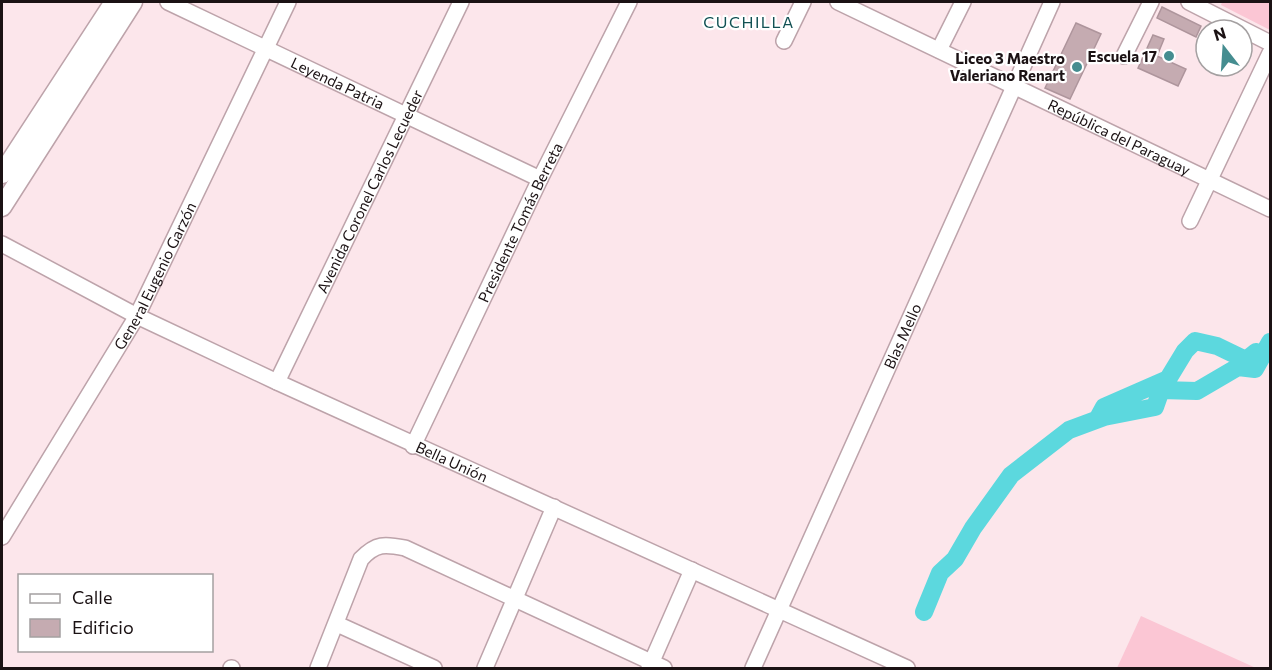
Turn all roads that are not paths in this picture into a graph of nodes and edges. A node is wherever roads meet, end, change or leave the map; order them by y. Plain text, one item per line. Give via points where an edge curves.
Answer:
1 (114, 2) edge
2 (133, 2) edge
3 (168, 2) edge
4 (288, 2) edge
5 (461, 2) edge
6 (629, 2) edge
7 (803, 2) edge
8 (838, 2) edge
9 (963, 2) edge
10 (1052, 2) edge
11 (1151, 2) edge
12 (1189, 2) edge
13 (784, 40) dead end
14 (1270, 43) edge
15 (266, 47) junction
16 (939, 50) junction
17 (1270, 53) edge
18 (1124, 57) dead end
19 (1016, 87) junction
20 (407, 113) junction
21 (2, 174) edge
22 (540, 179) junction
23 (1210, 180) junction
24 (2, 207) edge
25 (1270, 209) edge
26 (1190, 221) dead end
27 (2, 244) edge
28 (137, 316) junction
29 (277, 382) junction
30 (413, 446) junction
31 (2, 507) edge
32 (554, 507) junction
33 (15, 515) junction
34 (2, 537) edge
35 (692, 570) junction
36 (514, 599) junction
37 (779, 610) junction
38 (337, 624) junction
39 (655, 667) edge
40 (318, 669) edge
41 (434, 669) edge
42 (485, 669) edge
43 (753, 669) edge
44 (907, 669) edge

1 - 21 main road
2 - 24 main road
3 - 15 street, Leyenda Patria
4 - 15 street, General Eugenio Garzón
5 - 20 street, Avenida Coronel Carlos Lecueder
6 - 22 street, Presidente Tomás Berreta
7 - 13 street
8 - 16 street, República del Paraguay
9 - 16 street
10 - 19 street, Blas Mello
11 - 18 street
12 - 14 street
15 - 20 street, Leyenda Patria
15 - 28 street, General Eugenio Garzón
16 - 19 street, República del Paraguay
17 - 23 street
19 - 23 street, República del Paraguay
19 - 37 street, Blas Mello
20 - 22 street, Leyenda Patria
20 - 29 street, Avenida Coronel Carlos Lecueder
22 - 30 street, Presidente Tomás Berreta
23 - 25 street, República del Paraguay
23 - 26 street
27 - 28 street, Bella Unión
28 - 29 street, Bella Unión
28 - 33 street, General Eugenio Garzón
29 - 30 street, Bella Unión
30 - 32 street, Bella Unión
31 - 33 street
32 - 35 street, Bella Unión
32 - 36 street
33 - 34 street, General Eugenio Garzón
35 - 37 street, Bella Unión
35 - 39 street
36 - 38 street via 405,548 383,543 369,549 361,559
36 - 39 street
36 - 42 street
37 - 43 street, Blas Mello
37 - 44 street, Bella Unión
38 - 40 street
38 - 41 street

